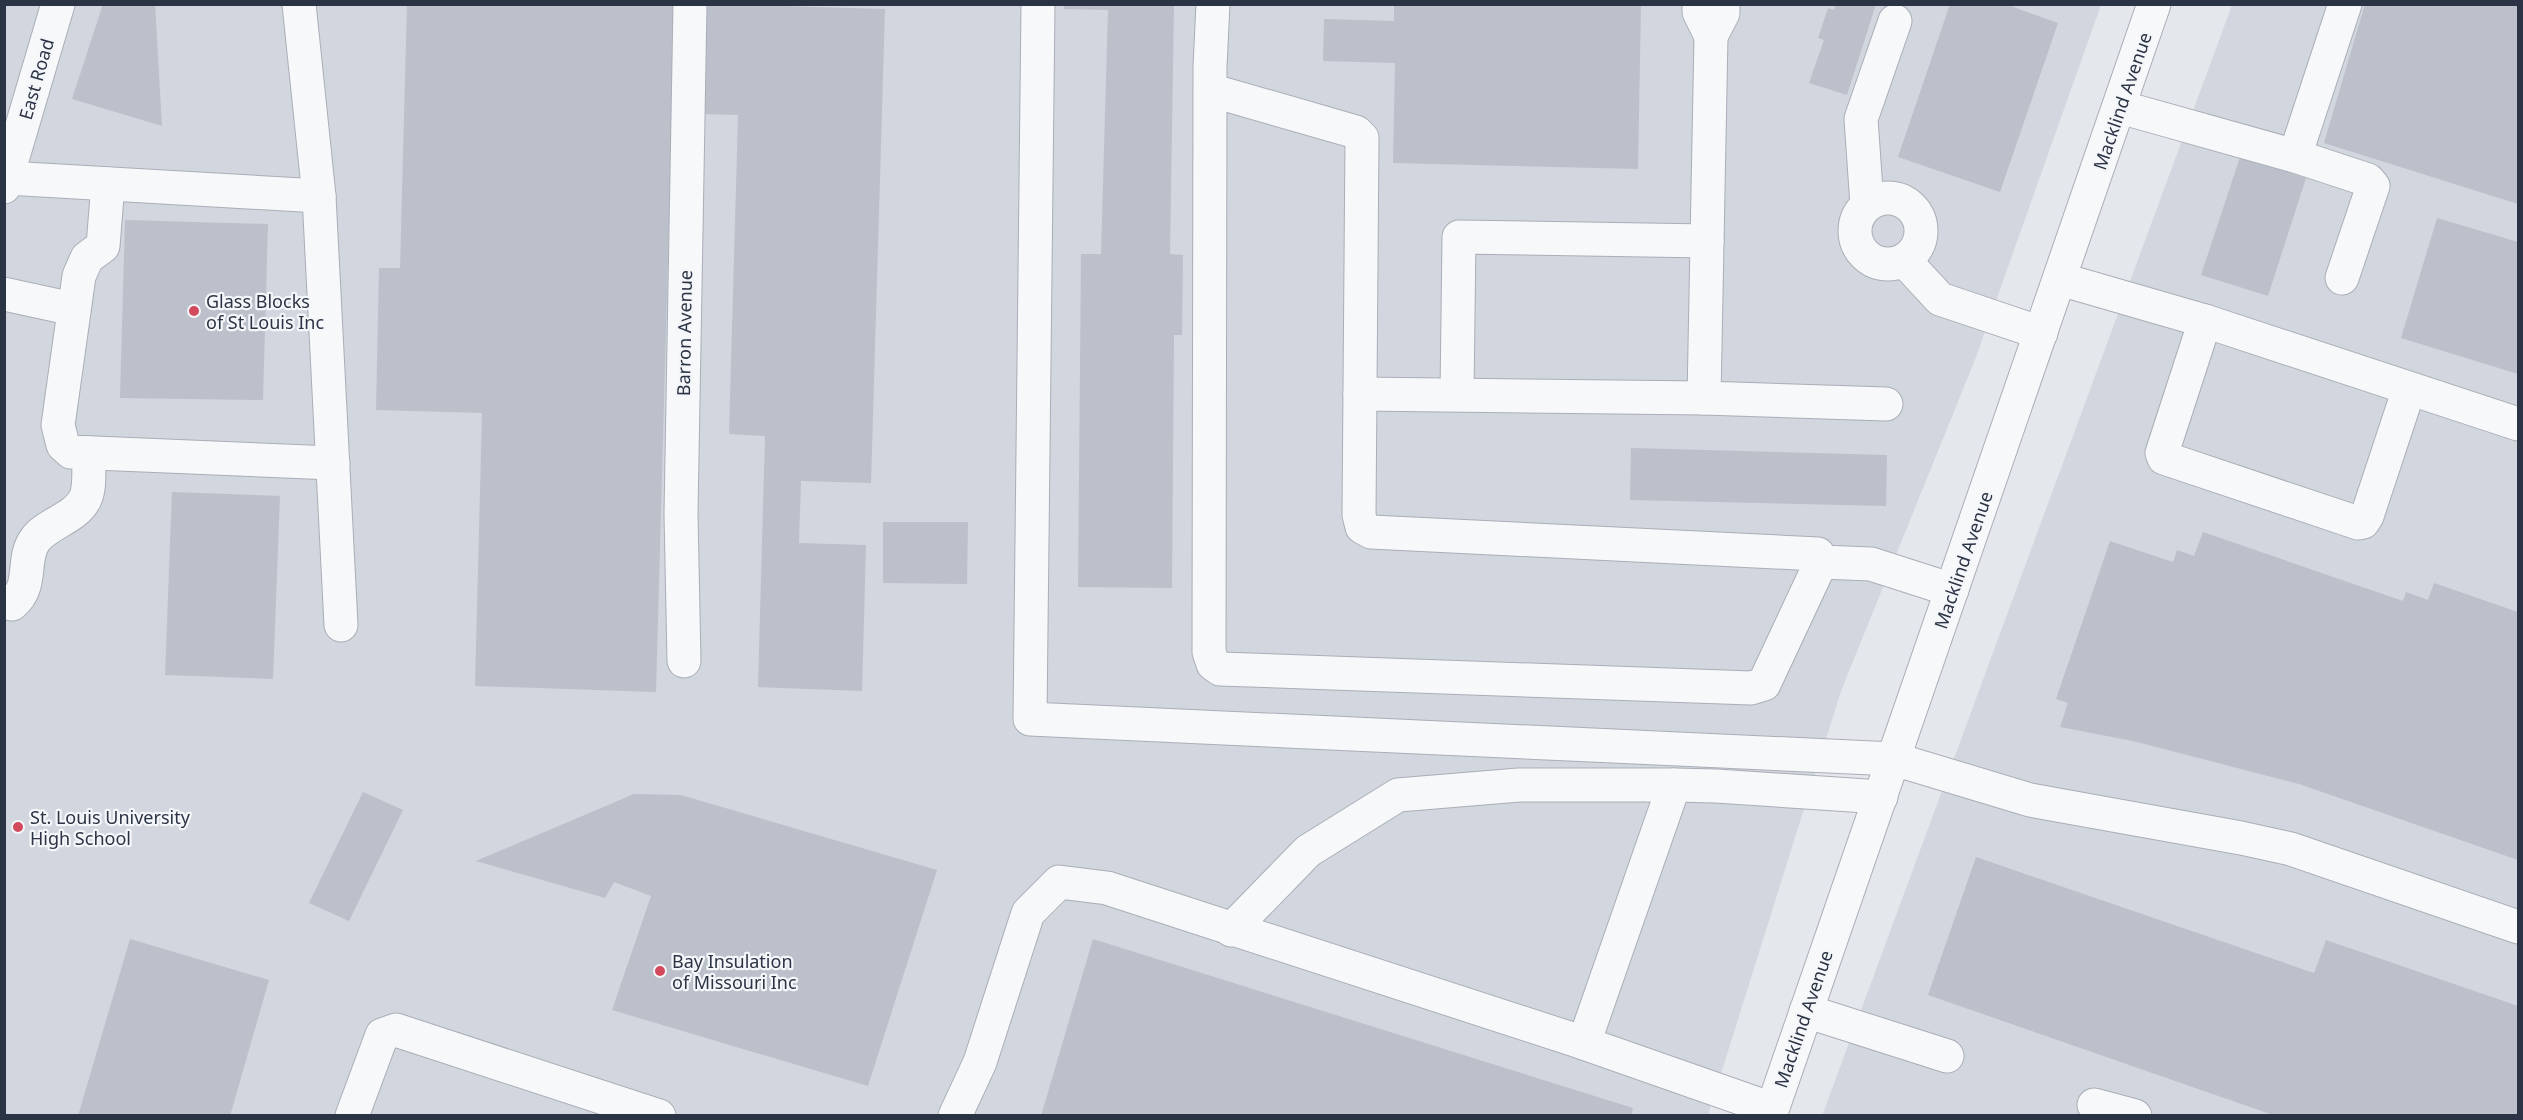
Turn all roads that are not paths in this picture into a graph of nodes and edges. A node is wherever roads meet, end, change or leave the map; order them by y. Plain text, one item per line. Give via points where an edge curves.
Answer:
1 (58, 4) edge
2 (299, 4) edge
3 (690, 4) edge
4 (1038, 4) edge
5 (1213, 4) edge
6 (1699, 4) edge
7 (1723, 4) edge
8 (2154, 4) edge
9 (2345, 4) edge
10 (1895, 21) dead end
11 (1710, 36) junction
12 (1210, 90) junction
13 (2120, 107) junction
14 (2295, 156) junction
15 (6, 182) edge
16 (108, 184) junction
17 (319, 196) junction
18 (1867, 205) junction
19 (1707, 241) junction
20 (1904, 260) junction
21 (2342, 278) dead end
22 (2060, 279) junction
23 (4, 294) edge
24 (74, 309) junction
25 (2205, 321) junction
26 (2041, 333) junction
27 (2409, 388) junction
28 (1360, 394) junction
29 (1457, 394) junction
30 (1704, 398) junction
31 (1886, 404) dead end
32 (2518, 429) edge
33 (89, 453) junction
34 (333, 463) junction
35 (1821, 562) junction
36 (1952, 590) junction
37 (4, 602) edge
38 (341, 625) dead end
39 (684, 661) dead end
40 (1894, 759) junction
41 (1674, 785) junction
42 (1881, 797) junction
43 (2518, 927) edge
44 (1231, 930) junction
45 (1806, 1011) junction
46 (1584, 1043) junction
47 (1947, 1056) dead end
48 (2094, 1105) dead end
49 (1771, 1112) edge
50 (352, 1116) edge
51 (660, 1116) edge
52 (955, 1116) edge
53 (2135, 1116) edge

1 - 15 street, East Road
2 - 17 street
3 - 39 street, Barron Avenue via 681,514
4 - 40 street via 1030,719
5 - 12 street
6 - 11 street
7 - 11 street via 1723,13
8 - 13 street, Macklind Avenue
9 - 14 street
10 - 18 street via 1861,118
11 - 19 street
12 - 28 street via 1356,132 1362,138
12 - 35 street via 1209,652 1213,664 1220,669 1752,688 1764,684
13 - 14 street
13 - 22 street, Macklind Avenue
14 - 21 street via 2368,180 2373,186
15 - 16 street
16 - 17 street
16 - 24 street via 103,246 87,258 79,276
17 - 34 street
18 - 20 street via 1860,214 1855,235 1864,254 1883,264
18 - 20 street via 1887,198 1916,212 1920,222 1918,244
19 - 29 street via 1459,237
19 - 30 street
20 - 26 street via 1940,299
22 - 25 street
22 - 26 street, Macklind Avenue
23 - 24 street
24 - 33 street via 58,425 63,445 71,452
25 - 27 street
25 - 27 street via 2162,453 2164,458 2358,524 2367,516
26 - 36 street, Macklind Avenue
27 - 32 street
28 - 29 street
28 - 35 street via 1359,515 1362,527 1371,532 1818,554
29 - 30 street
30 - 31 street
33 - 34 street
33 - 37 street via 84,501 33,542 22,596 12,604
34 - 38 street
35 - 36 street via 1871,564
36 - 40 street, Macklind Avenue
40 - 42 street, Macklind Avenue
40 - 43 street via 2030,800 2291,849
41 - 42 street
41 - 44 street via 1519,785 1398,795 1308,851
41 - 46 street
42 - 45 street, Macklind Avenue
44 - 46 street
44 - 52 street via 1107,888 1059,882 1028,914 980,1062
45 - 47 street
45 - 49 street, Macklind Avenue
46 - 49 street
48 - 53 street
50 - 51 street via 382,1035 396,1030

